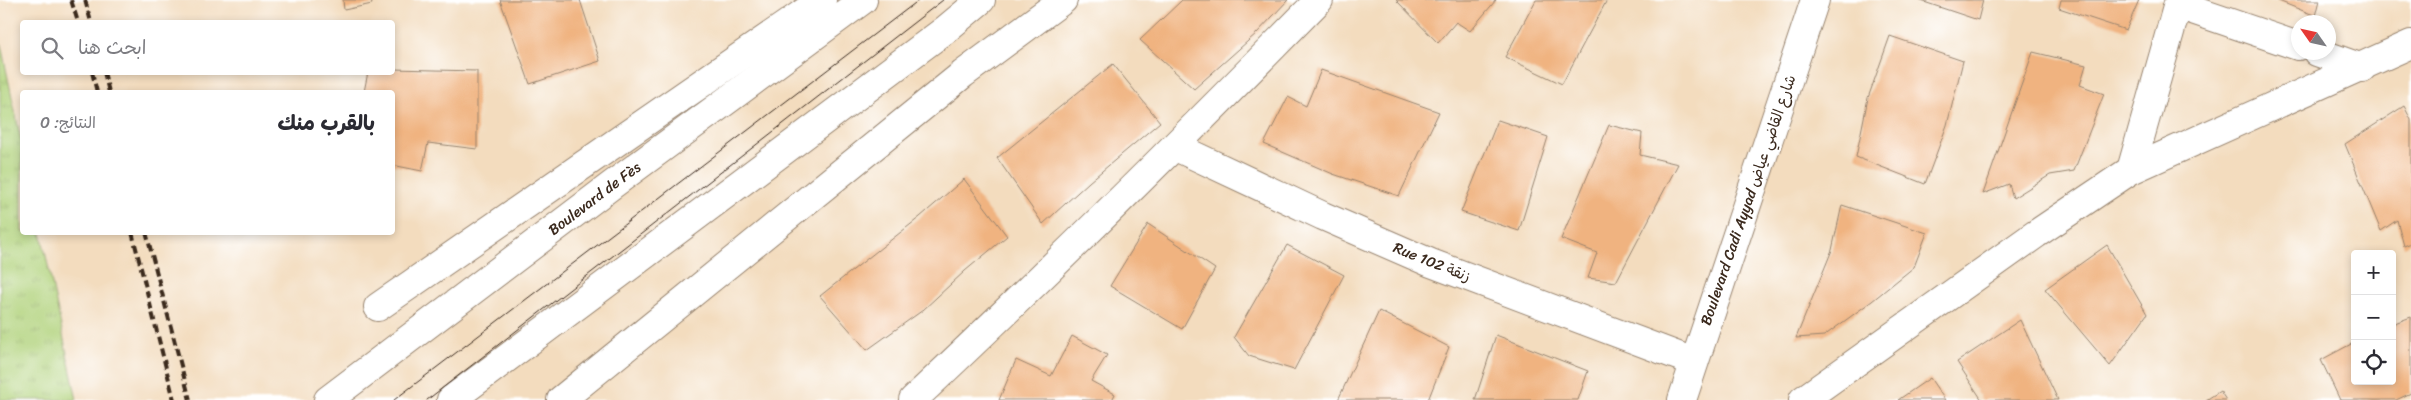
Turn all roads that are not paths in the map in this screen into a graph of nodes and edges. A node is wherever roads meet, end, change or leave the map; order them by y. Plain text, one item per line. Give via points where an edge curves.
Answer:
1 (822, 0) edge
2 (863, 0) edge
3 (981, 0) edge
4 (1063, 0) edge
5 (1319, 0) edge
6 (1808, 2) edge
7 (2179, 2) edge
8 (2291, 43) edge
9 (2411, 44) edge
10 (2336, 59) edge
11 (2362, 68) junction
12 (1176, 147) junction
13 (2131, 170) junction
14 (378, 307) dead end
15 (1694, 362) junction
16 (328, 400) edge
17 (451, 400) edge
18 (561, 400) edge
19 (913, 400) edge
20 (1682, 400) edge
21 (1803, 400) edge

1 - 14 street
2 - 16 street, Boulevard de Fès
3 - 17 street
4 - 18 street via 963,74
5 - 12 street
6 - 15 street, Boulevard Cadi Ayyad شارع القاضي عياض
7 - 8 street
7 - 13 street
9 - 11 street
10 - 11 street
11 - 13 street
12 - 15 street, Rue 102 زنقة via 1431,264
12 - 19 street
13 - 21 street
15 - 20 street, Boulevard Cadi Ayyad شارع القاضي عياض

